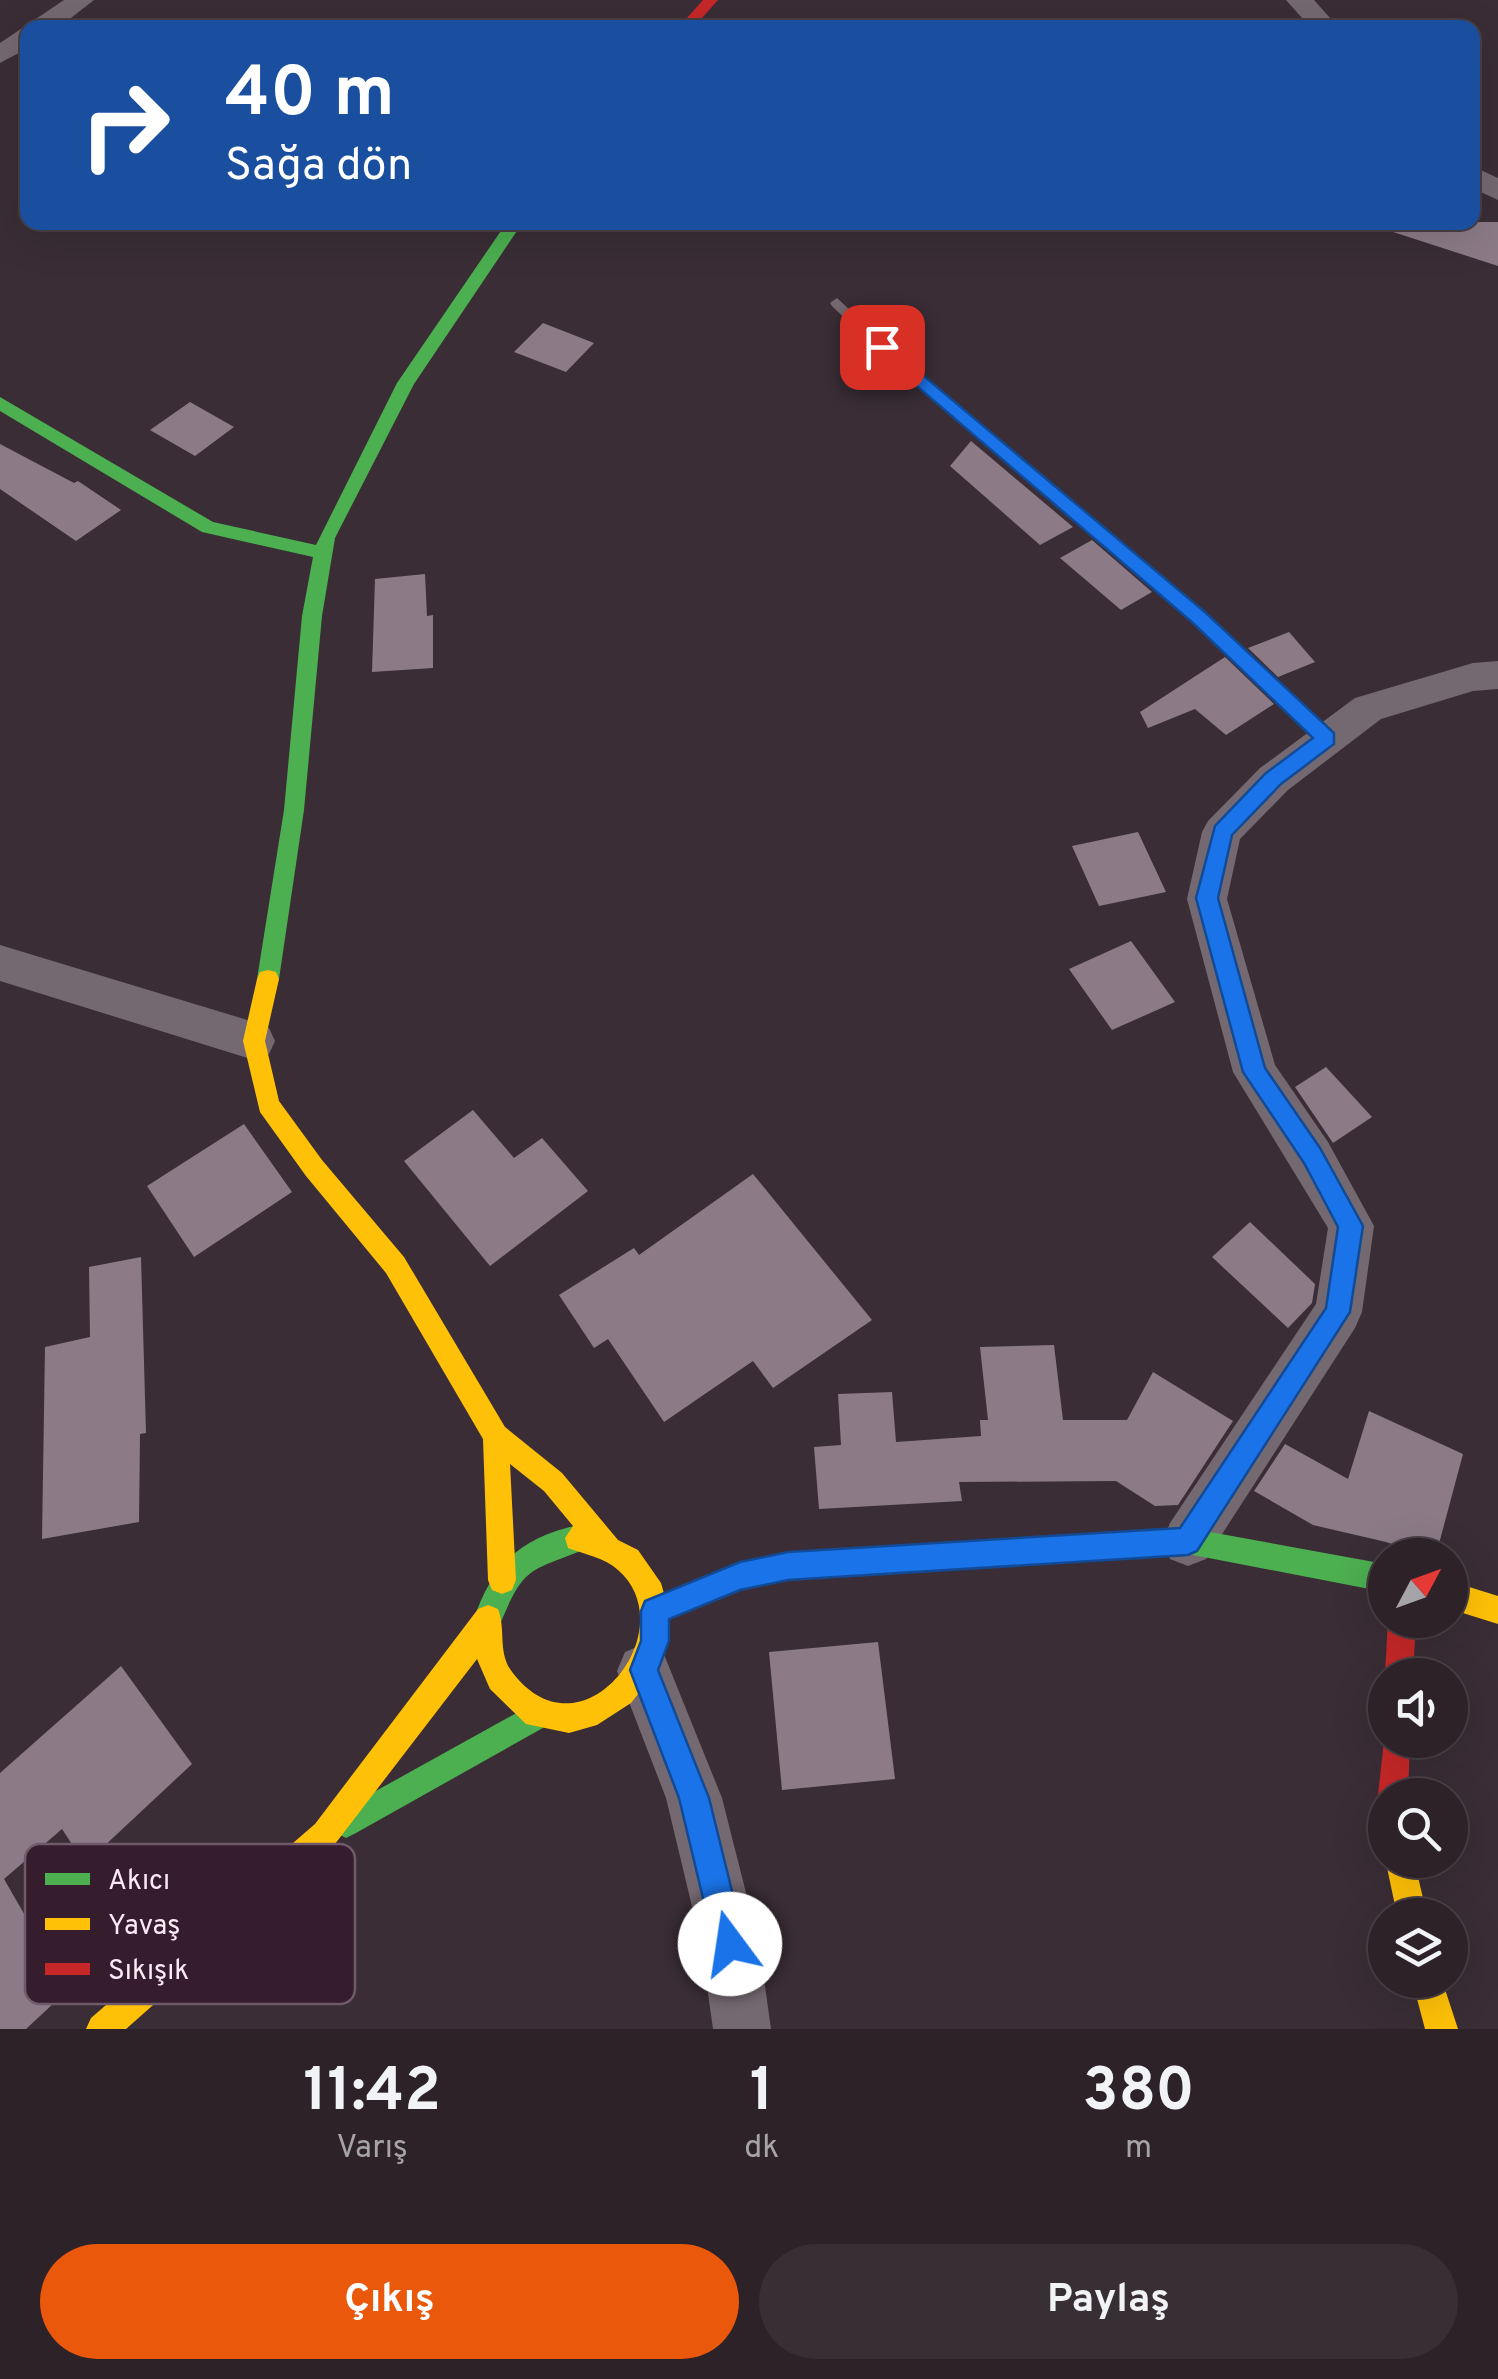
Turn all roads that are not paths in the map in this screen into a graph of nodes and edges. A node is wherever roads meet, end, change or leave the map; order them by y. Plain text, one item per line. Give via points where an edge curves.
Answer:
1 (81, 0) edge
2 (712, 0) edge
3 (1299, 0) edge
4 (52, 20) edge
5 (693, 20) edge
6 (1318, 20) edge
7 (509, 230) edge
8 (837, 303) dead end
9 (0, 403) edge
10 (323, 552) junction
11 (1498, 675) edge
12 (1327, 738) junction
13 (0, 963) edge
14 (254, 1042) junction
15 (496, 1436) junction
16 (1188, 1541) junction
17 (606, 1544) junction
18 (1368, 1575) edge
19 (502, 1580) junction
20 (1468, 1601) edge
21 (1498, 1610) edge
22 (655, 1611) junction
23 (487, 1623) junction
24 (644, 1670) junction
25 (540, 1714) junction
26 (326, 1834) junction
27 (315, 1844) edge
28 (1430, 1998) edge
29 (131, 2004) edge
30 (102, 2029) edge
31 (742, 2029) edge
32 (1442, 2029) edge

1 - 4 street
2 - 5 street
3 - 6 street
7 - 10 street via 406,383
8 - 12 lane via 1200,618
9 - 10 street via 208,527
10 - 14 street via 280,906
11 - 12 street via 1473,676 1368,708
12 - 16 street via 1274,778 1222,832 1207,898 1254,1072 1350,1226 1338,1312
13 - 14 street
14 - 15 street via 268,1105 395,1265
15 - 17 street via 553,1482
15 - 19 street
16 - 18 street
16 - 22 street via 788,1566 740,1576
17 - 19 street via 578,1538 549,1543 523,1557
17 - 22 street via 630,1559 647,1582
19 - 23 street
20 - 21 street
22 - 24 street via 655,1641
23 - 25 street via 498,1679
23 - 26 street
24 - 25 street via 599,1713 569,1719
24 - 31 street via 694,1798 730,1944
25 - 26 street
26 - 27 street
28 - 32 street
29 - 30 street

